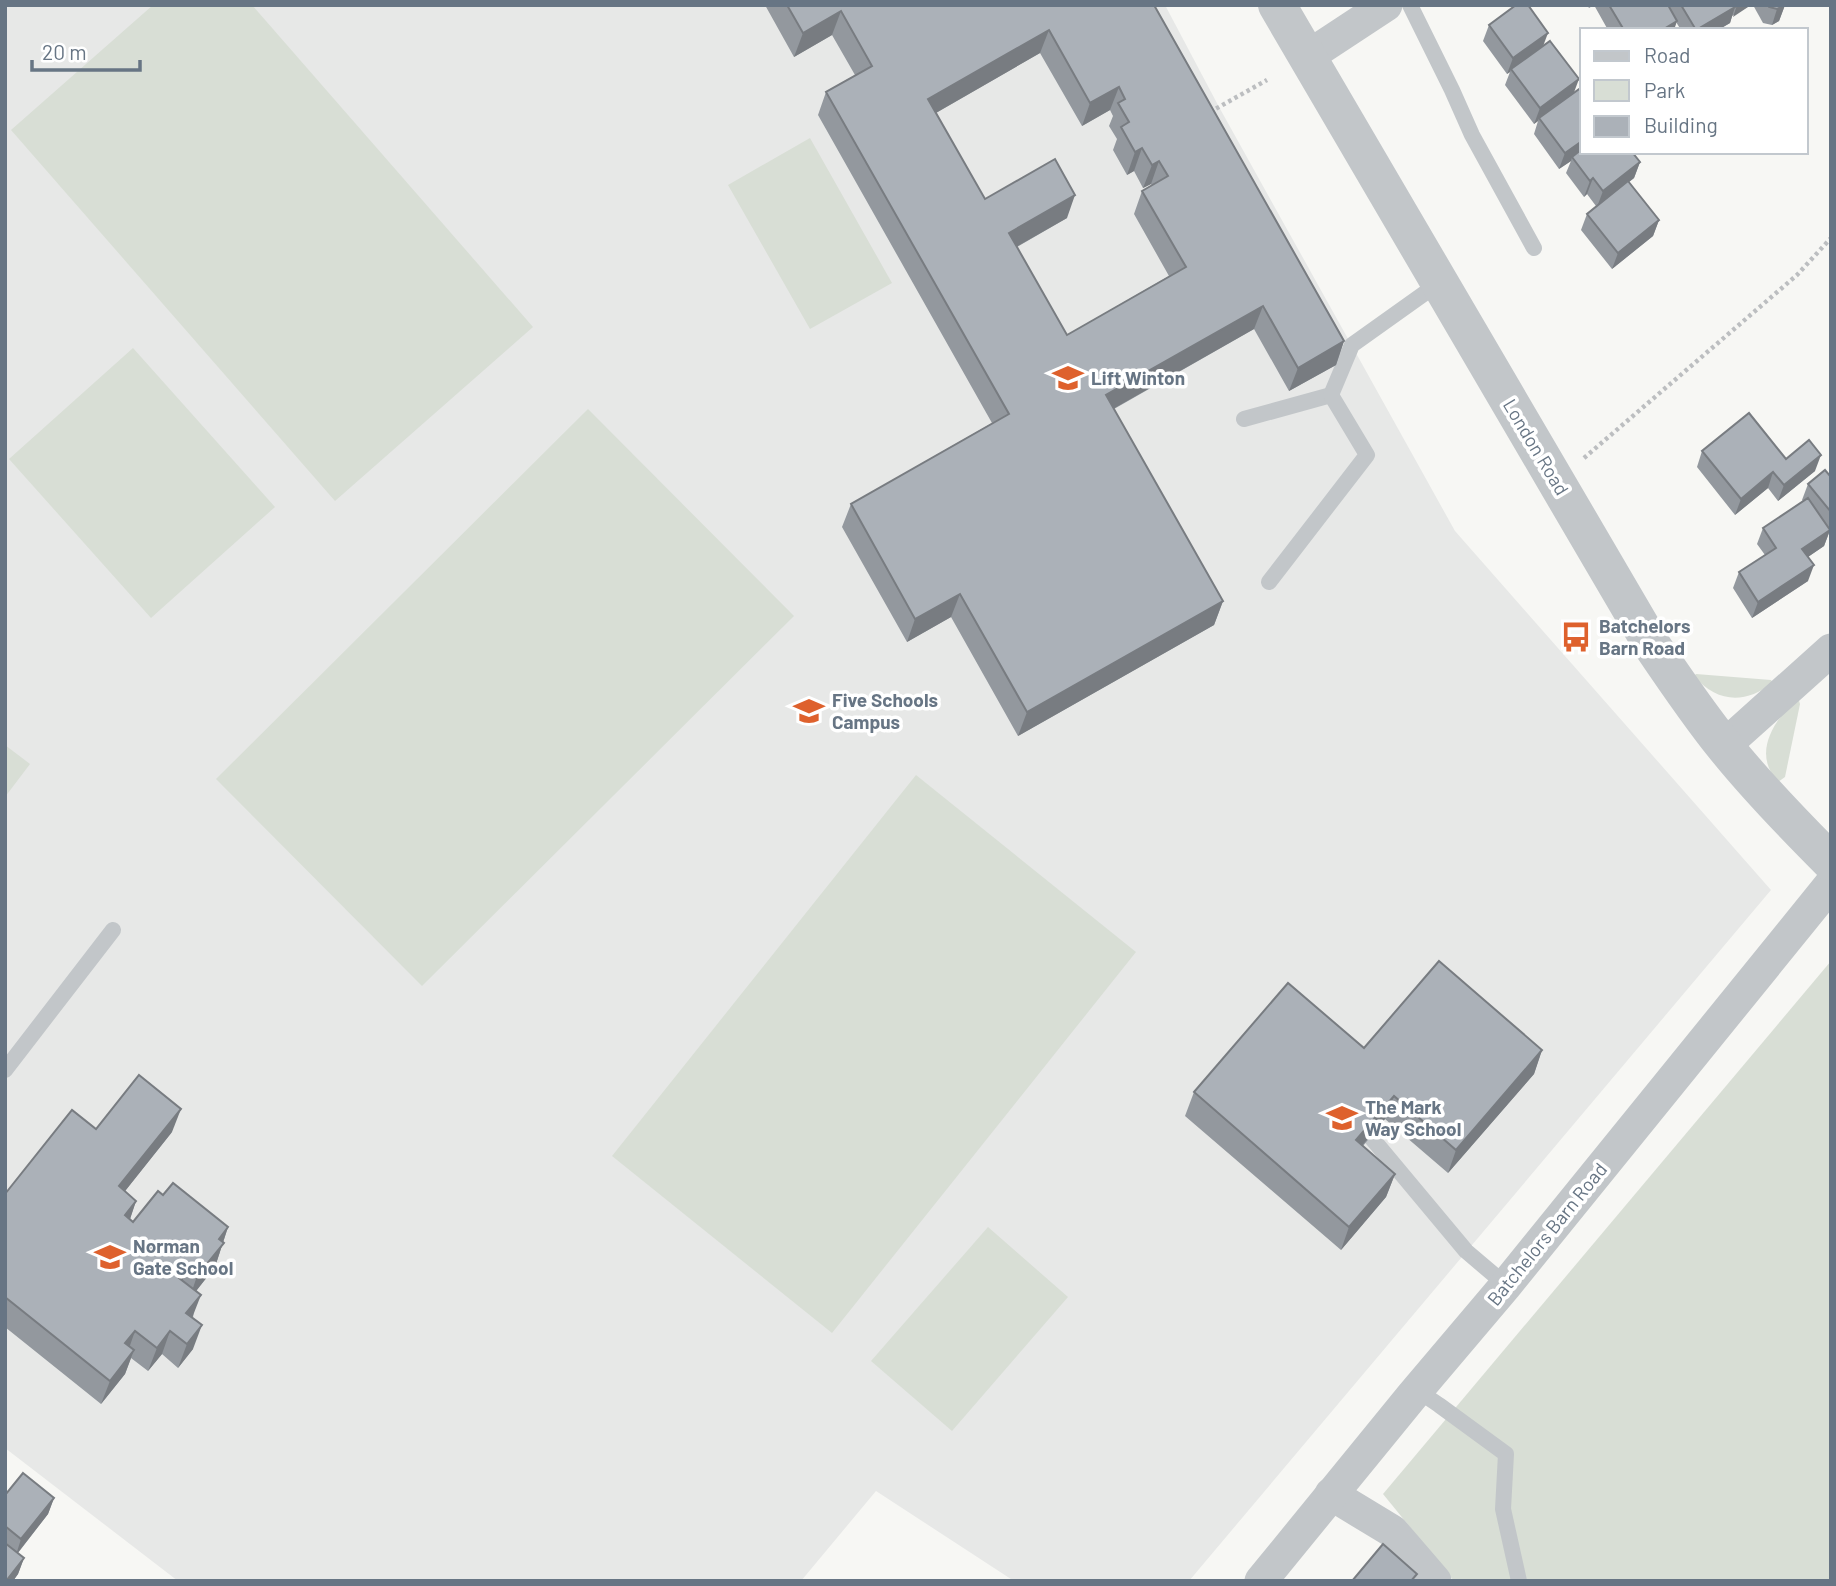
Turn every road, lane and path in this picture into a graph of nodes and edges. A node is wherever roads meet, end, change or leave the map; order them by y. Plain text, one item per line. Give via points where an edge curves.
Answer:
1 (1277, 5) edge
2 (1386, 5) edge
3 (1410, 5) edge
4 (1307, 57) junction
5 (1267, 80) dead end
6 (1208, 113) edge
7 (1831, 237) edge
8 (1534, 248) dead end
9 (1439, 283) junction
10 (1331, 395) junction
11 (1244, 419) dead end
12 (1556, 481) junction
13 (1269, 582) dead end
14 (1831, 650) edge
15 (1724, 747) junction
16 (1831, 862) edge
17 (1831, 884) edge
18 (113, 930) dead end
19 (5, 1070) edge
20 (1370, 1136) edge
21 (1506, 1286) junction
22 (1416, 1390) junction
23 (1331, 1494) junction
24 (1261, 1581) edge
25 (1436, 1581) edge
26 (1519, 1581) edge

1 - 4 street, London Road
2 - 4 street
3 - 8 lane via 1472,135
4 - 9 street, London Road
5 - 6 path
7 - 12 path via 1797,275
9 - 10 lane via 1352,345
9 - 12 street, London Road
10 - 11 lane
10 - 13 lane via 1367,455
12 - 15 street, London Road via 1653,647
14 - 15 street
15 - 16 street, London Road
17 - 21 street, Batchelors Barn Road
18 - 19 lane
20 - 21 lane via 1466,1251
21 - 22 street, Batchelors Barn Road
22 - 23 street, Batchelors Barn Road
22 - 26 lane via 1506,1454 1503,1509
23 - 24 street, Batchelors Barn Road
23 - 25 street via 1392,1531

